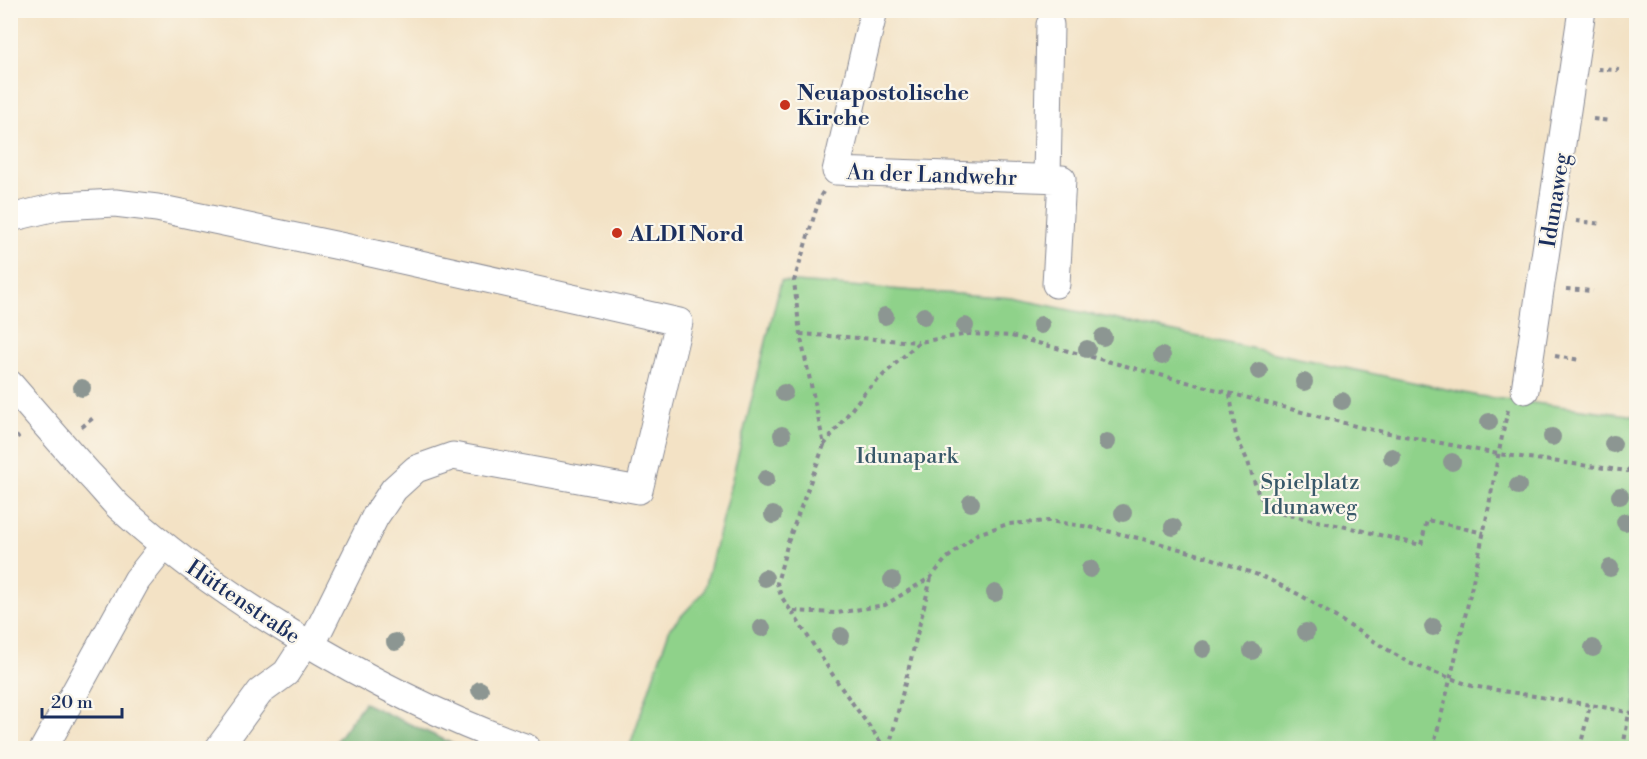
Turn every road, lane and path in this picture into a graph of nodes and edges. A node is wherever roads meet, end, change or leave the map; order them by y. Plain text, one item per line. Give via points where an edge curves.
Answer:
1 (874, 10) edge
2 (1582, 10) edge
3 (1050, 25) dead end
4 (1597, 69) dead end
5 (1618, 70) dead end
6 (1589, 118) dead end
7 (1610, 121) dead end
8 (836, 171) junction
9 (1047, 178) junction
10 (10, 218) edge
11 (1573, 221) dead end
12 (1602, 224) dead end
13 (1056, 284) dead end
14 (1562, 288) dead end
15 (1593, 291) dead end
16 (800, 334) junction
17 (919, 342) junction
18 (1551, 355) dead end
19 (1580, 360) dead end
20 (10, 384) edge
21 (1230, 394) junction
22 (1517, 399) joint
23 (824, 445) junction
24 (1498, 454) junction
25 (1636, 463) edge
26 (1484, 533) junction
27 (164, 546) junction
28 (931, 577) junction
29 (791, 611) junction
30 (309, 644) junction
31 (1451, 678) junction
32 (1590, 705) junction
33 (1636, 705) edge
34 (1629, 713) junction
35 (1636, 714) edge
36 (44, 748) edge
37 (219, 748) edge
38 (527, 748) edge
39 (887, 748) edge
40 (1433, 748) edge
41 (1580, 748) edge
42 (1623, 748) edge

1 - 8 street, An der Landwehr
2 - 22 street, Idunaweg
3 - 9 street, An der Landwehr
4 - 5 path
6 - 7 path
8 - 9 street, An der Landwehr
8 - 16 path via 820,197 794,281
9 - 13 street, An der Landwehr via 1062,179
10 - 30 street via 60,207 115,203 157,208 679,322 639,489 453,456 416,469 394,489 375,518
11 - 12 path
14 - 15 path
16 - 17 path
16 - 23 path
17 - 21 path via 969,334 1011,336
17 - 23 path via 865,392
18 - 19 path
20 - 27 street, Hüttenstraße via 117,505
21 - 24 path via 1362,428
21 - 26 path via 1236,436 1259,496 1283,514 1421,545 1427,520
22 - 24 path
23 - 29 path via 777,583
24 - 25 path via 1627,471
24 - 26 path
26 - 31 path
27 - 30 street, Hüttenstraße
27 - 36 street via 136,580
28 - 29 path via 885,605 837,613
28 - 31 path via 977,534 1008,524 1049,521 1090,527 1211,558 1266,578 1409,663
28 - 39 path
29 - 39 path
30 - 37 street via 286,673 260,692
30 - 38 street, Hüttenstraße via 438,714
31 - 32 path via 1472,686
31 - 40 path
32 - 34 path
32 - 41 path
33 - 35 path
34 - 35 path
34 - 42 path

